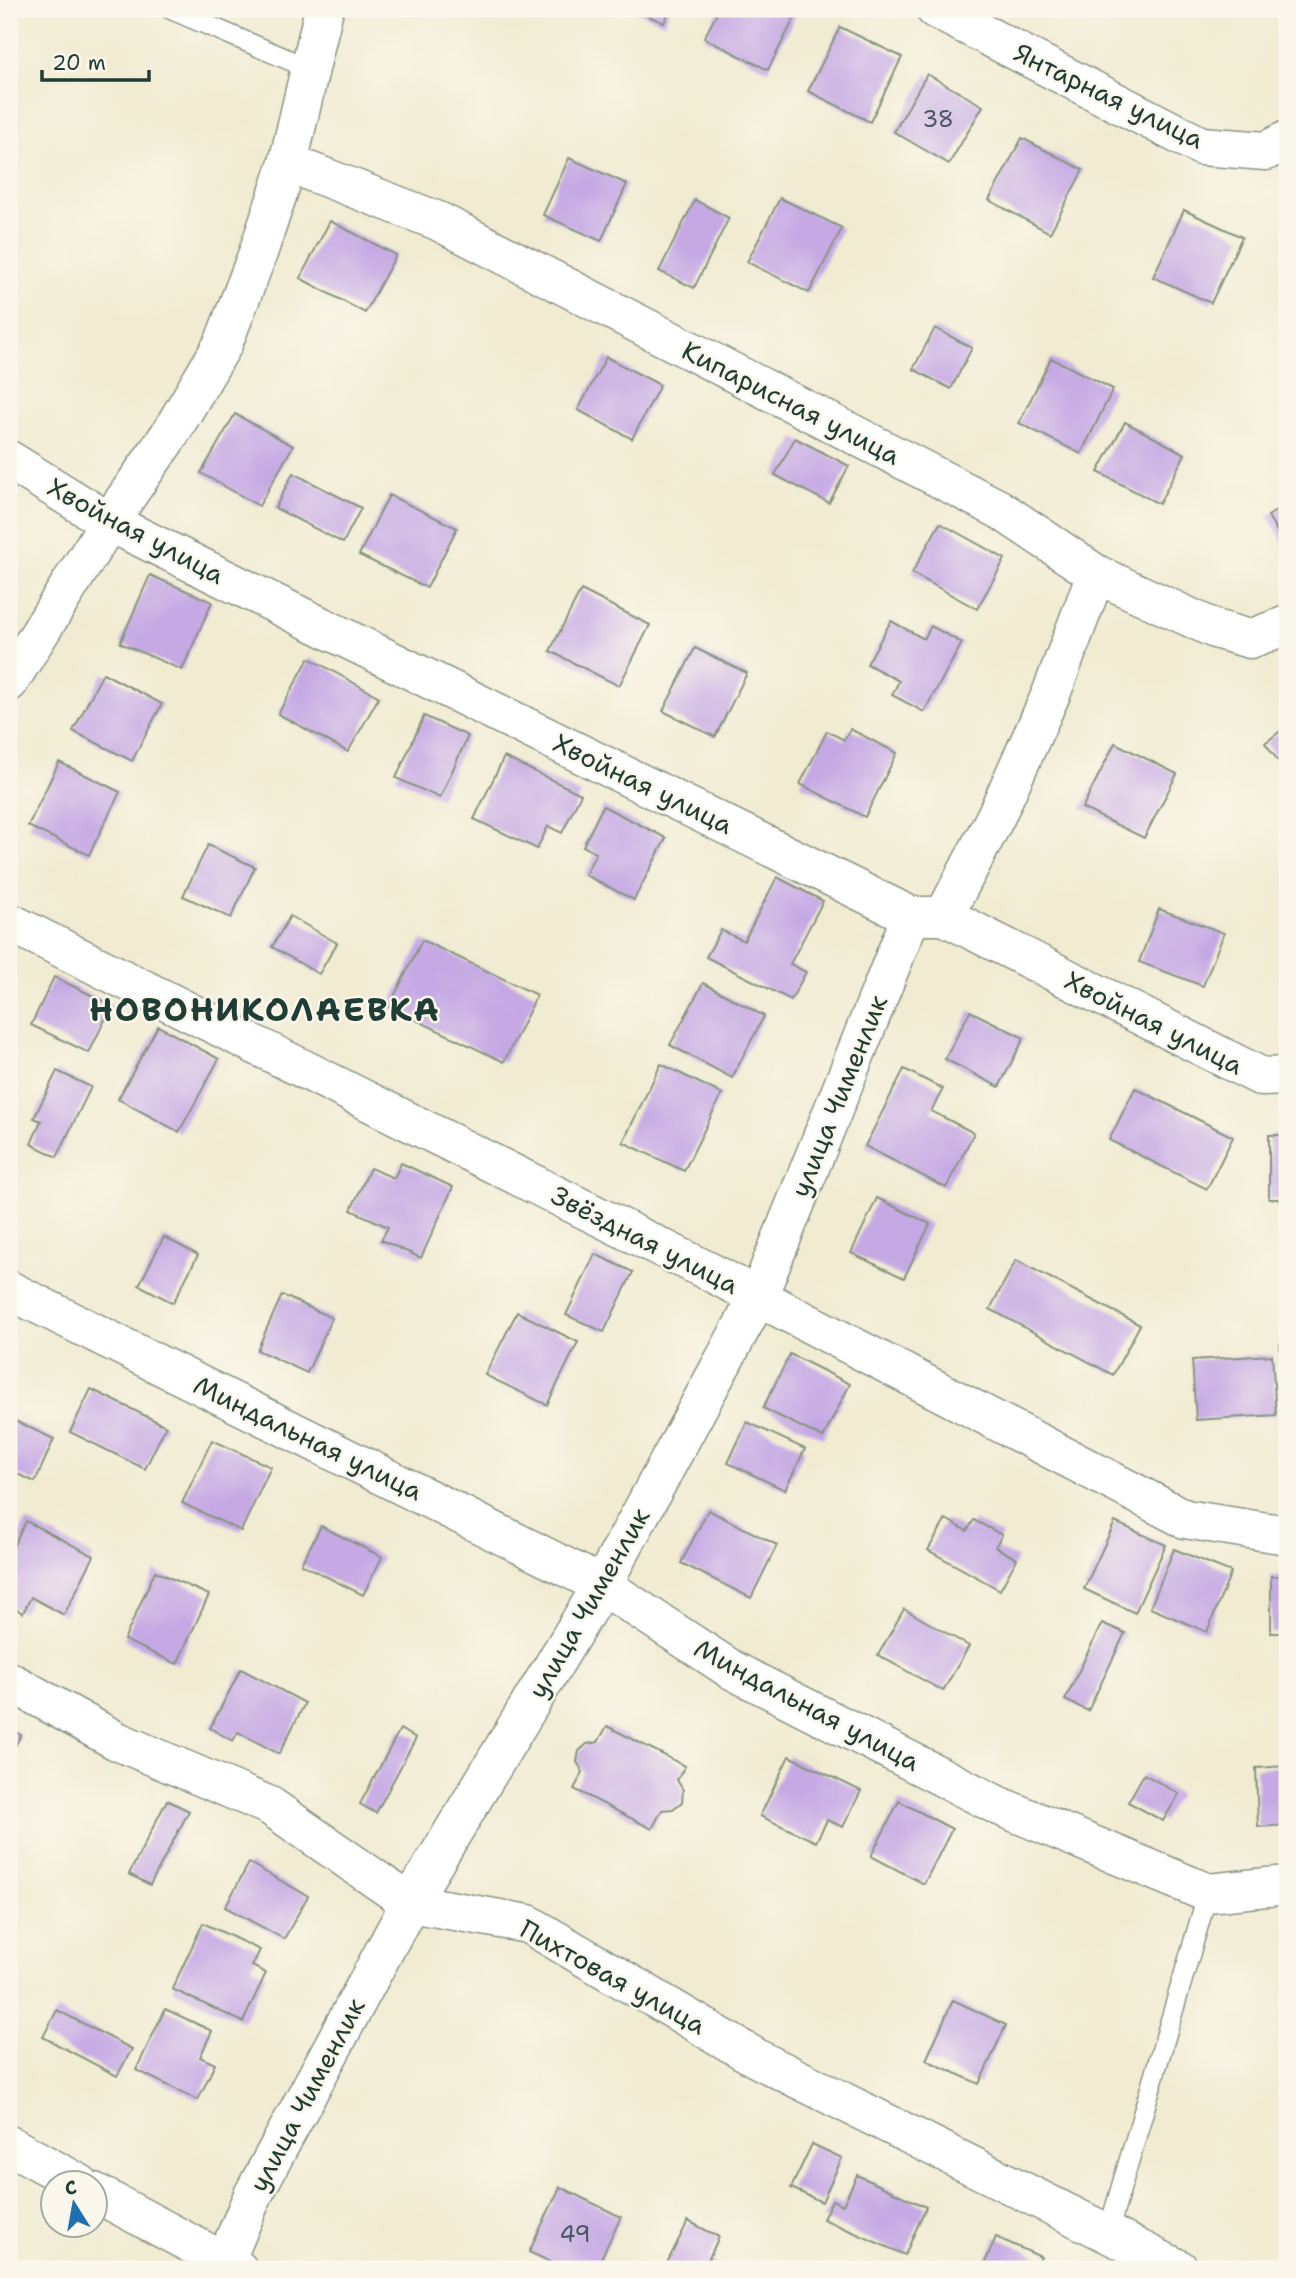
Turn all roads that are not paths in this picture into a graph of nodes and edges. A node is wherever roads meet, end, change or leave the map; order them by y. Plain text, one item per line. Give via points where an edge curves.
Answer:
1 (170, 9) edge
2 (324, 9) edge
3 (936, 9) edge
4 (310, 69) junction
5 (1287, 140) edge
6 (288, 163) junction
7 (9, 460) edge
8 (109, 522) junction
9 (1096, 574) junction
10 (1287, 625) edge
11 (9, 682) edge
12 (927, 916) junction
13 (9, 922) edge
14 (1287, 1076) edge
15 (9, 1290) edge
16 (758, 1297) junction
17 (1287, 1535) edge
18 (602, 1585) junction
19 (9, 1681) edge
20 (1287, 1885) edge
21 (1208, 1893) junction
22 (411, 1903) junction
23 (9, 2145) edge
24 (55, 2170) edge
25 (108, 2200) edge
26 (1108, 2232) junction
27 (228, 2267) edge
28 (1179, 2269) edge

1 - 4 lane
2 - 4 street
3 - 5 street, Янтарная улица via 1201,146 1266,151
4 - 6 street
6 - 8 street via 223,344 170,434
6 - 9 street, Кипарисная улица via 450,228 999,509
7 - 8 street, Хвойная улица
8 - 11 street
8 - 12 street, Хвойная улица
9 - 10 street, Кипарисная улица via 1215,629 1250,639
9 - 12 street, улица Чименлик via 996,816
12 - 14 street, Хвойная улица via 1262,1077
12 - 16 street, улица Чименлик
13 - 16 street, Звёздная улица
15 - 18 street, Миндальная улица
16 - 17 street, Звёздная улица via 1185,1519
16 - 18 street, улица Чименлик
18 - 21 street, Миндальная улица via 732,1670 985,1799
18 - 22 street, улица Чименлик
19 - 22 street, Пихтовая улица via 117,1741 270,1806
20 - 21 street, Миндальная улица
21 - 26 lane
22 - 26 street, Пихтовая улица via 528,1924 758,2059
22 - 27 street, улица Чименлик via 253,2195
23 - 24 street
25 - 27 street
26 - 28 street, Пихтовая улица

